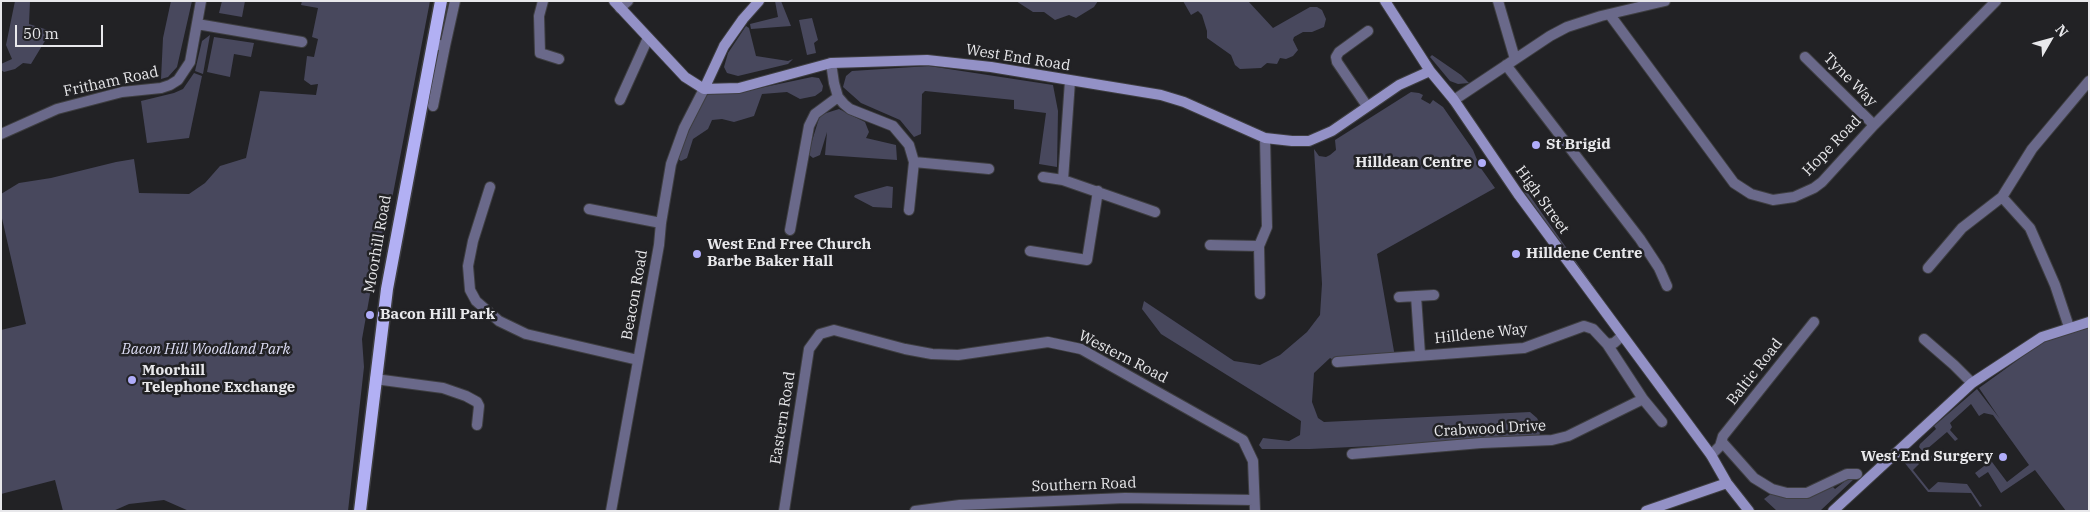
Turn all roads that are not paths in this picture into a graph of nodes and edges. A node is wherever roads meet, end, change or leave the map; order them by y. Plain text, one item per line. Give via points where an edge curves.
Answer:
1 (201, 1) edge
2 (441, 1) edge
3 (455, 1) edge
4 (543, 1) edge
5 (759, 1) edge
6 (1385, 1) edge
7 (1498, 1) edge
8 (1665, 1) edge
9 (1996, 1) edge
10 (621, 3) edge
11 (1610, 15) junction
12 (196, 24) junction
13 (1368, 32) dead end
14 (648, 38) junction
15 (302, 42) dead end
16 (439, 45) junction
17 (1805, 57) dead end
18 (559, 59) dead end
19 (1511, 62) junction
20 (831, 63) junction
21 (1430, 71) junction
22 (1070, 81) junction
23 (2089, 81) edge
24 (704, 90) junction
25 (838, 97) junction
26 (620, 100) dead end
27 (1454, 100) junction
28 (433, 106) dead end
29 (1367, 106) junction
30 (1874, 125) junction
31 (1, 134) edge
32 (1265, 138) junction
33 (914, 162) junction
34 (989, 169) dead end
35 (1043, 177) dead end
36 (1063, 180) junction
37 (491, 187) dead end
38 (1098, 192) junction
39 (2002, 197) junction
40 (589, 209) dead end
41 (909, 210) dead end
42 (1156, 212) dead end
43 (661, 223) junction
44 (790, 230) dead end
45 (1210, 245) dead end
46 (1258, 246) junction
47 (1030, 251) dead end
48 (1928, 268) dead end
49 (1667, 286) dead end
50 (1260, 294) dead end
51 (1434, 295) dead end
52 (1399, 296) dead end
53 (1416, 296) junction
54 (1814, 322) dead end
55 (2089, 322) edge
56 (2069, 327) junction
57 (820, 334) joint
58 (1622, 336) junction
59 (1924, 338) dead end
60 (1607, 344) junction
61 (1420, 354) junction
62 (638, 360) junction
63 (1337, 362) dead end
64 (375, 379) junction
65 (1972, 384) junction
66 (1644, 399) junction
67 (1662, 422) dead end
68 (477, 425) dead end
69 (1722, 442) junction
70 (1352, 454) dead end
71 (1711, 455) junction
72 (1857, 474) dead end
73 (1727, 483) junction
74 (1254, 500) junction
75 (360, 511) edge
76 (611, 511) edge
77 (784, 511) edge
78 (915, 511) edge
79 (1255, 511) edge
80 (1646, 511) edge
81 (1748, 511) edge
82 (1833, 511) edge

1 - 12 street, Fritham Road
2 - 16 main road, Moorhill Road
3 - 16 street, Moorhill Road
4 - 18 street via 539,16 540,53
5 - 24 street via 724,46
6 - 21 street, High Street
7 - 19 street
8 - 11 street
9 - 30 street, Hope Road
10 - 14 street
11 - 19 street via 1567,27
11 - 30 street, Hope Road via 1734,183 1751,194 1773,200 1784,199 1814,188 1839,166
12 - 15 street
12 - 31 street, Fritham Road via 190,62 178,80 170,85 74,104
13 - 29 street via 1336,57
14 - 24 street via 685,77
14 - 26 street
16 - 28 street, Moorhill Road
16 - 64 main road, Moorhill Road via 388,280
17 - 30 street, Tyne Way
19 - 27 street
19 - 49 street via 1644,236
20 - 22 street, West End Road via 928,60
20 - 24 street, West End Road via 739,88
20 - 25 street
21 - 27 street, High Street
21 - 29 street, West End Road via 1399,85
22 - 32 street, West End Road via 1184,102
22 - 36 street
23 - 39 street via 2032,149
24 - 43 street, Beacon Road via 684,128 671,164
25 - 33 street via 850,109 893,126 909,144
25 - 44 street via 815,114 809,126
27 - 58 street, High Street
29 - 32 street, West End Road via 1332,131 1308,141
32 - 46 street via 1267,227
33 - 34 street
33 - 41 street
35 - 36 street
36 - 38 street
37 - 62 street via 468,266 470,290 476,301 499,321 526,334
38 - 42 street
38 - 47 street via 1087,260
39 - 48 street via 1962,228
39 - 56 street via 2030,228
40 - 43 street
43 - 62 street, Beacon Road
45 - 46 street
46 - 50 street
51 - 53 street
52 - 53 street
53 - 61 street, Hilldene Way
54 - 69 street, Baltic Road
55 - 56 street
56 - 65 street via 2042,337
57 - 74 street, Western Road via 840,330 905,349 958,356 1048,342 1081,349 1243,440 1253,461
57 - 77 street, Eastern Road via 809,349
58 - 60 street
58 - 71 street, High Street
59 - 65 street
60 - 61 street, Hilldene Way via 1593,328 1584,326 1524,348
60 - 66 street
61 - 63 street, Hilldene Way
62 - 76 street, Beacon Road
64 - 68 street via 443,388 466,396 479,406
64 - 75 main road, Moorhill Road
65 - 82 street
66 - 67 street
66 - 70 street, Crabwood Drive via 1560,439
69 - 71 street, Baltic Road
69 - 72 street via 1754,478 1772,489 1787,493 1807,493 1847,474
71 - 73 street, High Street
73 - 80 street
73 - 81 street, High Street
74 - 78 street, Southern Road via 1124,498 960,504
74 - 79 street, Western Road

